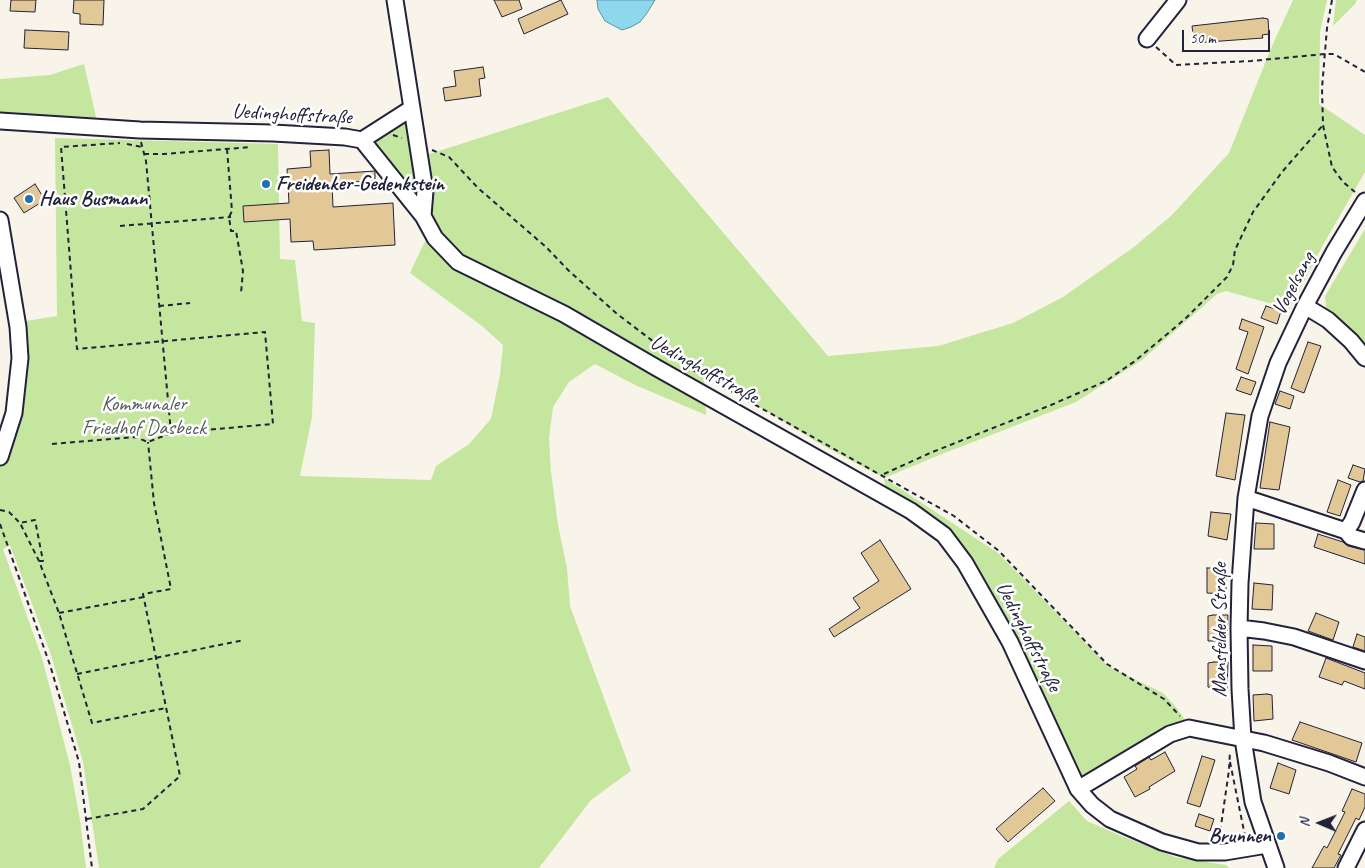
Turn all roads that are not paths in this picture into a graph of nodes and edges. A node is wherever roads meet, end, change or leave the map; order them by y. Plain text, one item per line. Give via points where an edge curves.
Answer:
1 (396, 0) edge
2 (1178, 0) edge
3 (1147, 39) road end
4 (412, 108) junction
5 (0, 121) edge
6 (362, 140) junction
7 (1362, 198) edge
8 (423, 216) junction
9 (0, 220) edge
10 (1305, 306) junction
11 (1365, 358) edge
12 (1268, 390) joint
13 (0, 457) edge
14 (1365, 490) edge
15 (1246, 498) junction
16 (1354, 526) edge
17 (1365, 541) edge
18 (1239, 628) junction
19 (1365, 661) edge
20 (1237, 738) junction
21 (1365, 777) edge
22 (1078, 789) junction
23 (1365, 830) edge
24 (1267, 845) junction
25 (1276, 868) edge
26 (1346, 868) edge

1 - 4 street
2 - 3 street
4 - 6 street
4 - 8 street via 425,191
5 - 6 street, Uedinghoffstraße
6 - 8 street, Uedinghoffstraße
7 - 10 street, Vogelsang
8 - 22 street, Uedinghoffstraße via 435,238 458,262 564,314 911,511 944,535 965,563 1010,642
9 - 13 street via 20,358 14,413
10 - 11 street via 1328,320
10 - 12 street, Vogelsang
12 - 15 street, Mansfelder Straße via 1254,444
14 - 16 street
15 - 16 street
15 - 18 street, Mansfelder Straße
16 - 17 street via 1351,537
18 - 19 street via 1294,638
18 - 20 street, Mansfelder Straße
20 - 21 street via 1264,743
20 - 22 street via 1189,728 1170,734
20 - 24 street, Mansfelder Straße
22 - 24 street, Uedinghoffstraße via 1110,819 1181,848 1218,852
23 - 26 street
24 - 25 street, Mansfelder Straße

